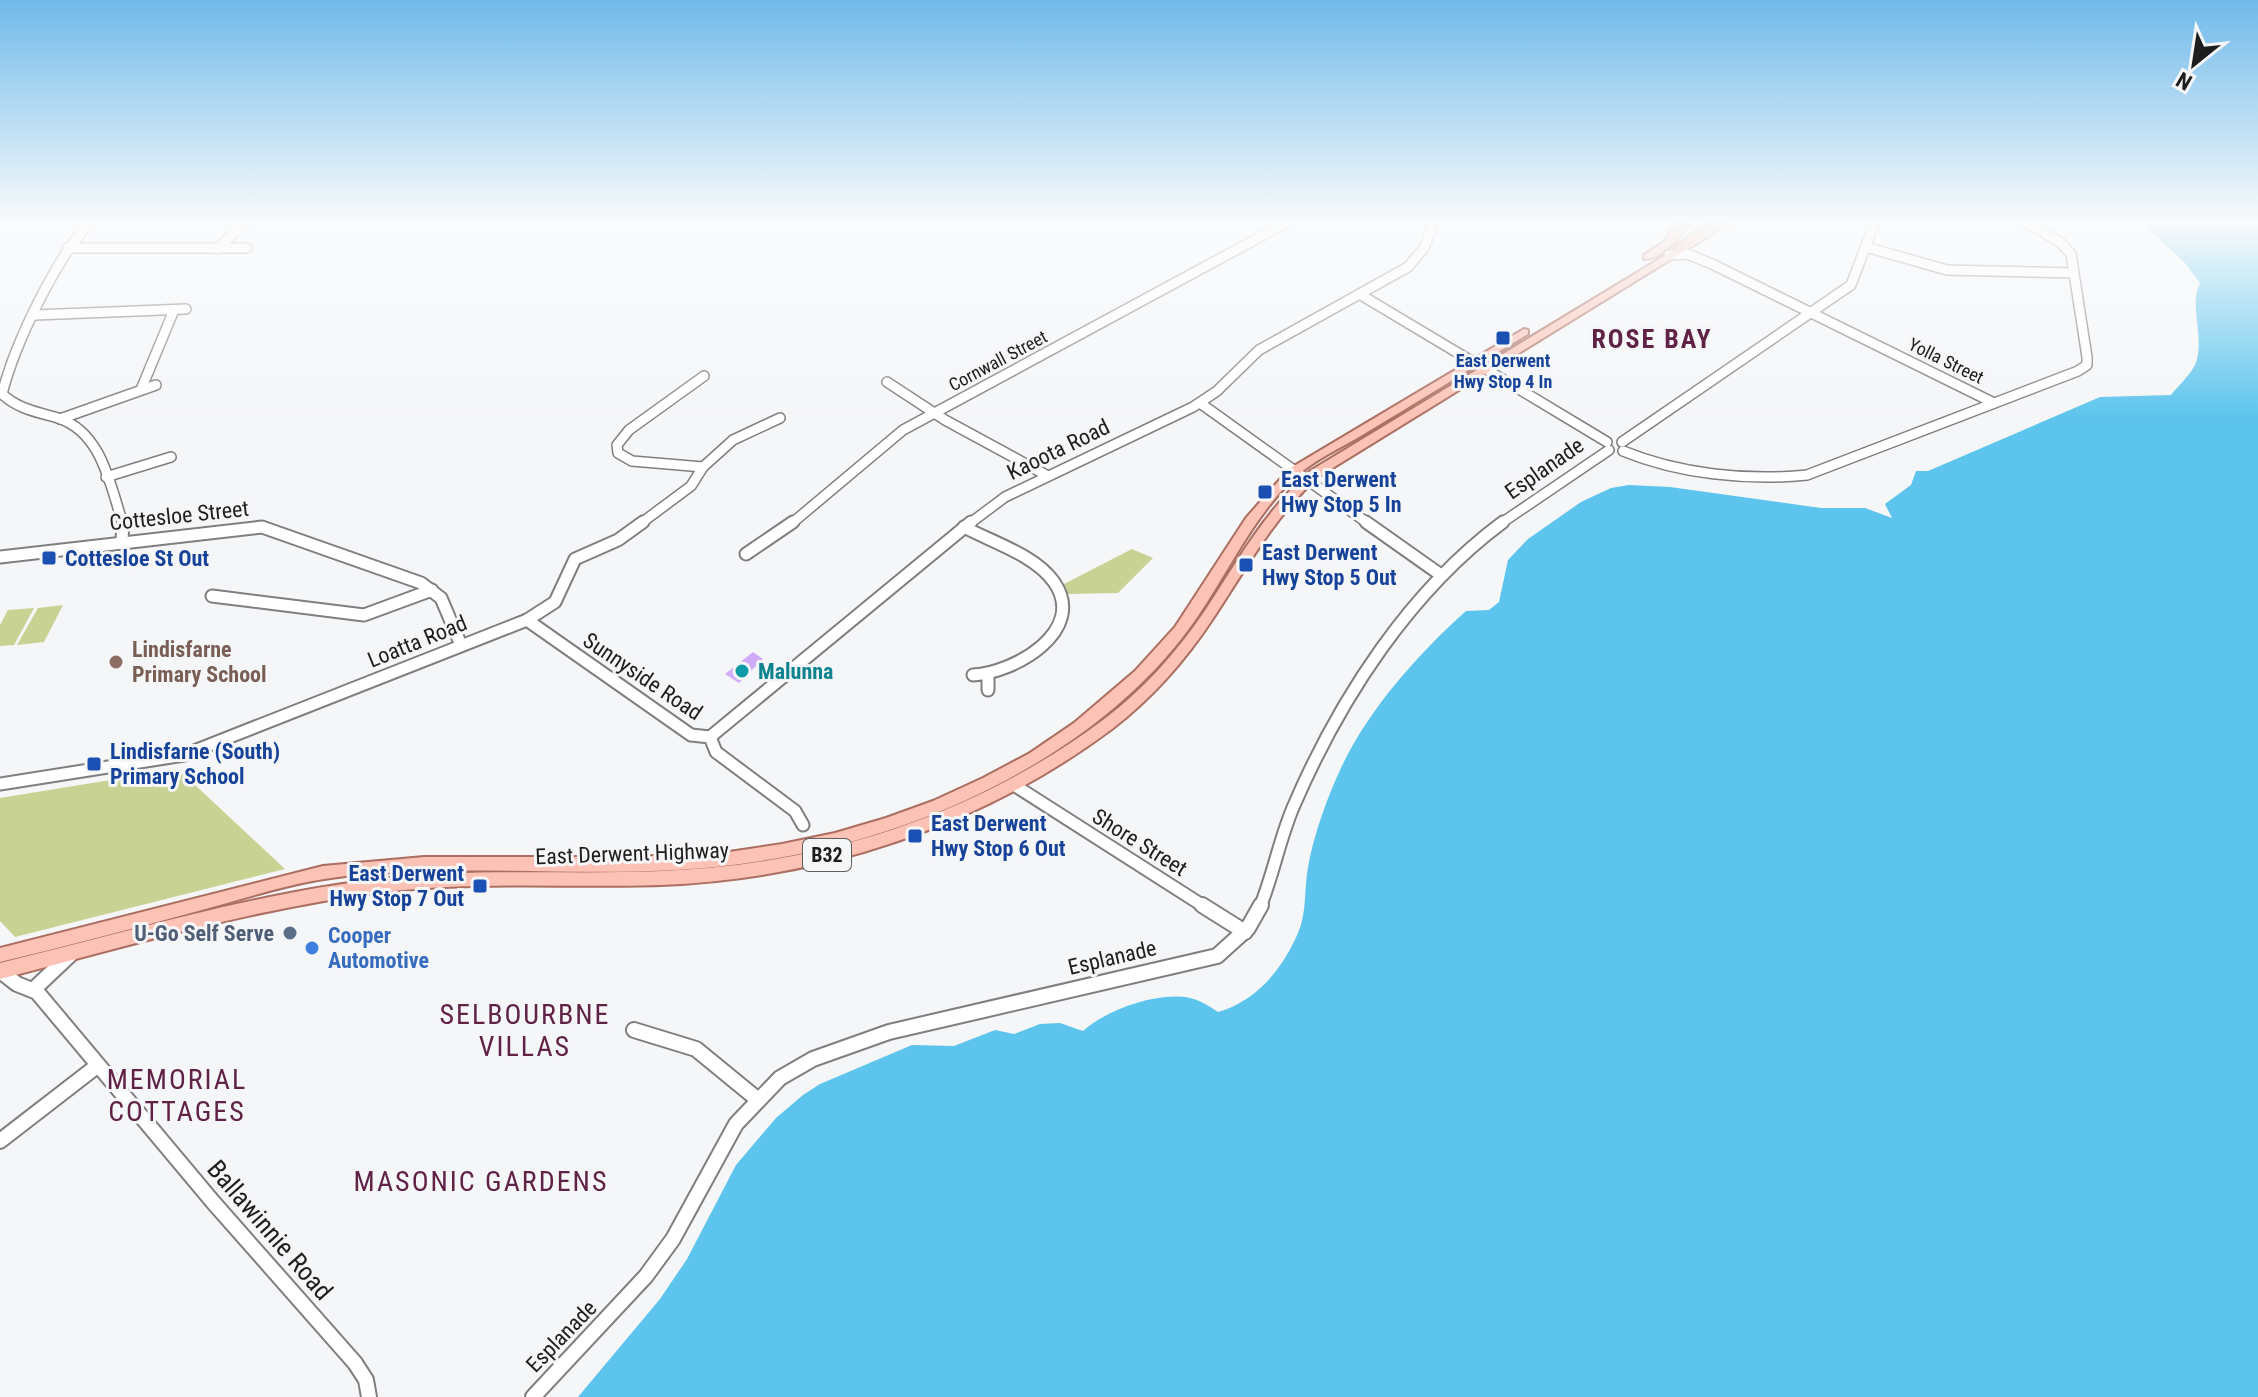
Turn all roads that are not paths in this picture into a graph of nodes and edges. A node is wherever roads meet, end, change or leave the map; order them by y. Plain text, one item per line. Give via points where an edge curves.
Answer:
1 (47, 289) edge
2 (1164, 289) edge
3 (1371, 289) edge
4 (1601, 289) edge
5 (1609, 289) edge
6 (1762, 289) edge
7 (1845, 289) edge
8 (2076, 289) edge
9 (1361, 295) junction
10 (186, 309) dead end
11 (174, 310) junction
12 (1810, 313) junction
13 (35, 315) junction
14 (1479, 365) junction
15 (704, 376) dead end
16 (887, 382) dead end
17 (156, 385) dead end
18 (142, 387) junction
19 (1200, 403) junction
20 (1994, 403) junction
21 (935, 413) junction
22 (780, 418) dead end
23 (60, 419) junction
24 (1608, 446) junction
25 (1622, 447) junction
26 (171, 457) dead end
27 (703, 467) junction
28 (1048, 476) junction
29 (1299, 476) junction
30 (106, 477) junction
31 (964, 527) junction
32 (122, 540) junction
33 (746, 554) dead end
34 (0, 557) edge
35 (1441, 575) junction
36 (432, 590) junction
37 (212, 596) dead end
38 (527, 620) junction
39 (461, 645) junction
40 (973, 675) dead end
41 (988, 677) junction
42 (988, 690) dead end
43 (710, 737) junction
44 (0, 784) edge
45 (1014, 785) junction
46 (803, 825) dead end
47 (337, 871) junction
48 (260, 888) junction
49 (332, 892) junction
50 (256, 908) junction
51 (1245, 932) junction
52 (72, 953) junction
53 (0, 955) edge
54 (0, 971) edge
55 (34, 989) junction
56 (634, 1030) dead end
57 (97, 1066) junction
58 (757, 1099) junction
59 (0, 1141) edge
60 (369, 1397) edge
61 (533, 1397) edge

1 - 13 street
2 - 21 street, Cornwall Street
3 - 9 street, Kaoota Road
4 - 14 main road, East Derwent Highway / B32
5 - 14 main road, East Derwent Highway / B32
6 - 12 street, Yolla Street
7 - 12 street
8 - 20 street via 2087,365
9 - 14 street
9 - 19 street, Kaoota Road via 1259,350
10 - 11 street
11 - 13 street
11 - 18 street
12 - 20 street, Yolla Street
12 - 25 street
13 - 23 street via 2,394
14 - 24 street
14 - 29 main road, East Derwent Highway / B32
15 - 27 street via 629,430 617,445 618,453 632,461
16 - 21 street
17 - 18 street
18 - 23 street
19 - 28 street, Kaoota Road
19 - 29 street
20 - 25 street via 1796,477 1686,469 1648,462
21 - 28 street
21 - 33 street, Cornwall Street via 895,437 771,540
22 - 27 street, Loatta Road via 733,440
23 - 30 street via 87,435
24 - 25 street
24 - 35 street, Esplanade
26 - 30 street
27 - 38 street, Loatta Road via 691,486 630,532 575,559 555,602
28 - 31 street, Kaoota Road via 1005,497
29 - 35 street
29 - 45 main road, East Derwent Highway / B32 via 1202,624 1155,681 1108,723
29 - 47 main road, East Derwent Highway / B32 via 1271,493 1172,642 1133,683 1039,754 943,803 821,842 711,860 429,864
30 - 32 street via 125,529
31 - 41 street via 1040,569 1061,598 1061,615 1050,637 1024,659
31 - 43 street, Kaoota Road
32 - 34 street, Cottesloe Street
32 - 36 street, Cottesloe Street via 262,527
35 - 51 street, Esplanade via 1370,670 1308,775
36 - 37 street via 364,615
36 - 39 street via 441,598
38 - 39 street, Loatta Road
38 - 43 street, Sunnyside Road via 691,735
39 - 44 street, Loatta Road via 184,755
40 - 41 street
41 - 42 street
43 - 46 street, Sunnyside Road via 720,756 795,811
45 - 49 main road, East Derwent Highway / B32 via 900,834 762,868 668,878 434,881
45 - 51 street, Shore Street
47 - 48 main road, East Derwent Highway / B32
47 - 49 main road
48 - 50 main road
48 - 53 main road, East Derwent Highway / B32
49 - 50 main road, East Derwent Highway / B32
50 - 52 main road, East Derwent Highway / B32
51 - 58 street, Esplanade via 1217,956 942,1018 852,1044 797,1068
52 - 54 main road, East Derwent Highway / B32
52 - 55 street
54 - 55 street, Ballawinnie Road
55 - 57 street, Ballawinnie Road
56 - 58 street via 696,1049
57 - 59 street
57 - 60 street, Ballawinnie Road via 355,1363
58 - 61 street, Esplanade via 736,1124 673,1239 646,1276

